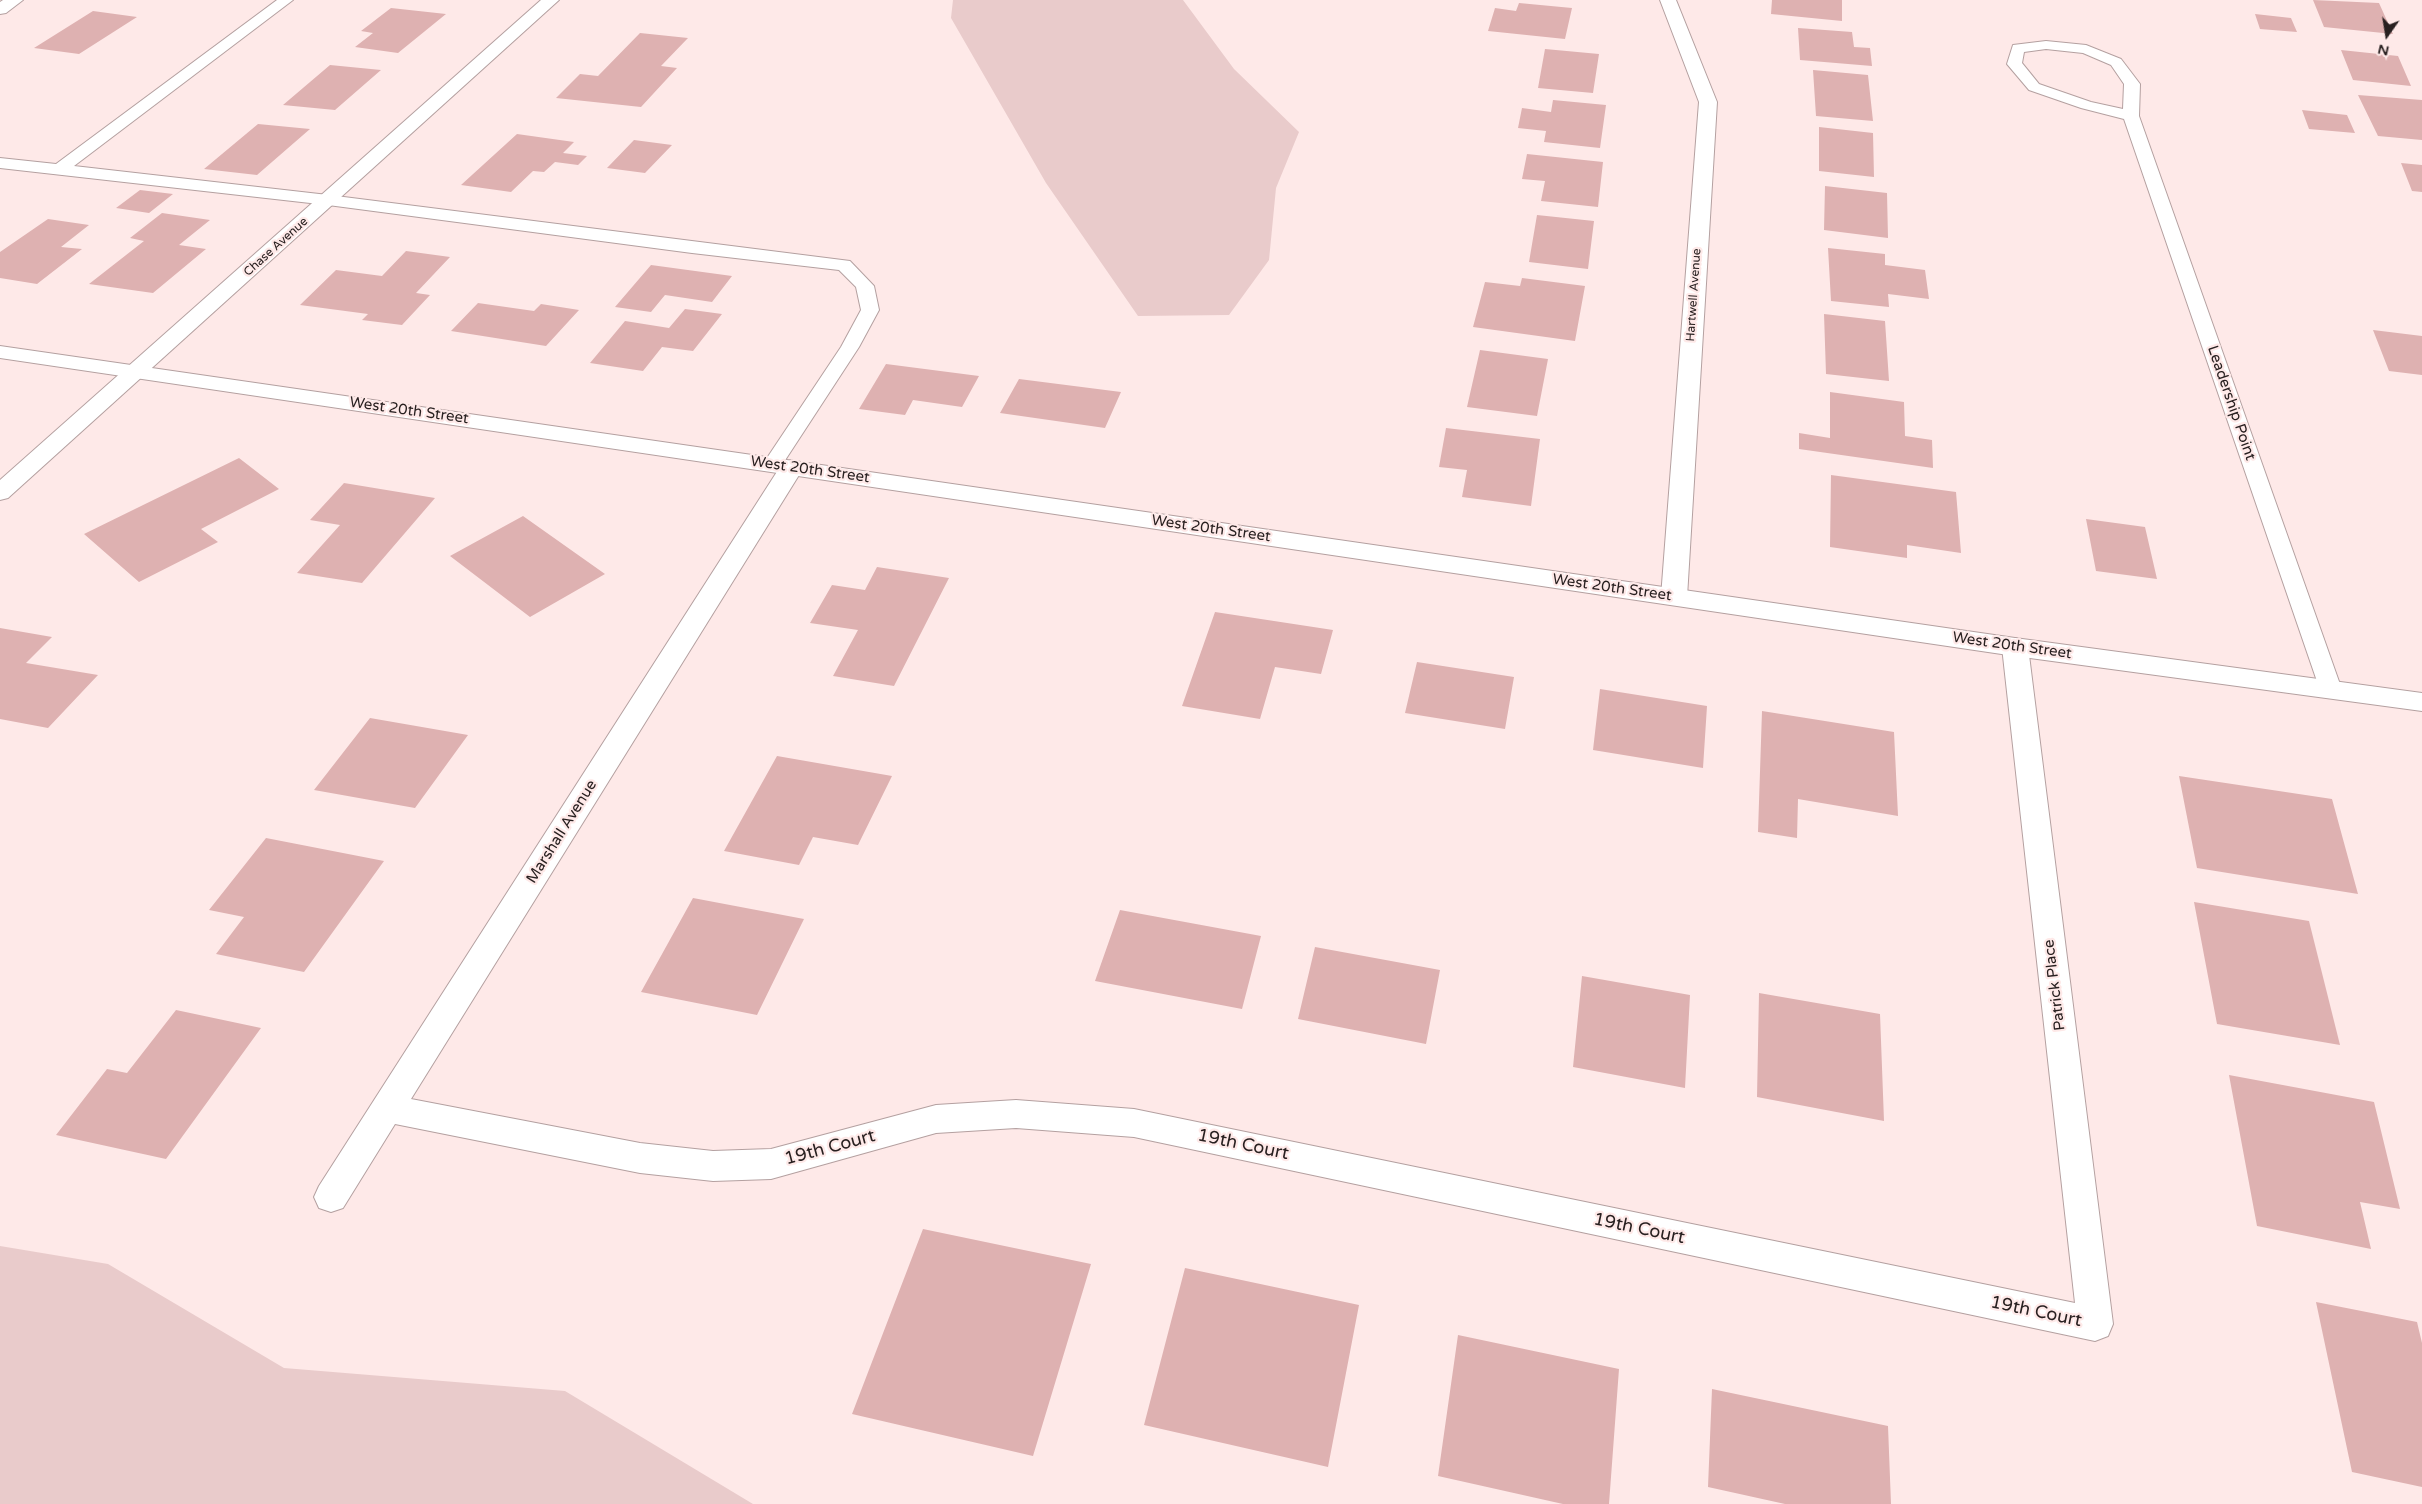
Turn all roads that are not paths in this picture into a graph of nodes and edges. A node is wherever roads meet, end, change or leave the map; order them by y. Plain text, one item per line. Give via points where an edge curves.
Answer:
1 (15, 0) edge
2 (286, 0) edge
3 (551, 0) edge
4 (1668, 0) edge
5 (0, 9) edge
6 (2131, 116) junction
7 (0, 163) edge
8 (59, 170) junction
9 (328, 200) junction
10 (0, 352) edge
11 (136, 371) junction
12 (782, 466) junction
13 (0, 493) edge
14 (1674, 597) junction
15 (2015, 647) junction
16 (2332, 690) junction
17 (2422, 702) edge
18 (387, 1108) junction
19 (331, 1197) dead end
20 (2095, 1324) joint

1 - 5 street
2 - 8 lane
3 - 9 street, Chase Avenue
4 - 14 street, Hartwell Avenue via 1708,102
6 - 6 lane, Leadership Point via 2132,84 2116,62 2086,49 2046,45 2018,48 2014,64 2034,87
6 - 16 lane, Leadership Point
7 - 8 lane
8 - 9 lane
9 - 11 street, Chase Avenue
9 - 12 lane via 844,265 864,286 870,310
10 - 11 street, West 20th Street
11 - 12 street, West 20th Street
11 - 13 street, Chase Avenue
12 - 14 street, West 20th Street
12 - 18 street, Marshall Avenue
14 - 15 street, West 20th Street
15 - 16 street, West 20th Street
15 - 20 street, Patrick Place
16 - 17 street, West 20th Street
18 - 19 street, Marshall Avenue
18 - 20 street, 19th Court via 640,1158 713,1166 771,1164 936,1119 1016,1114 1134,1123

